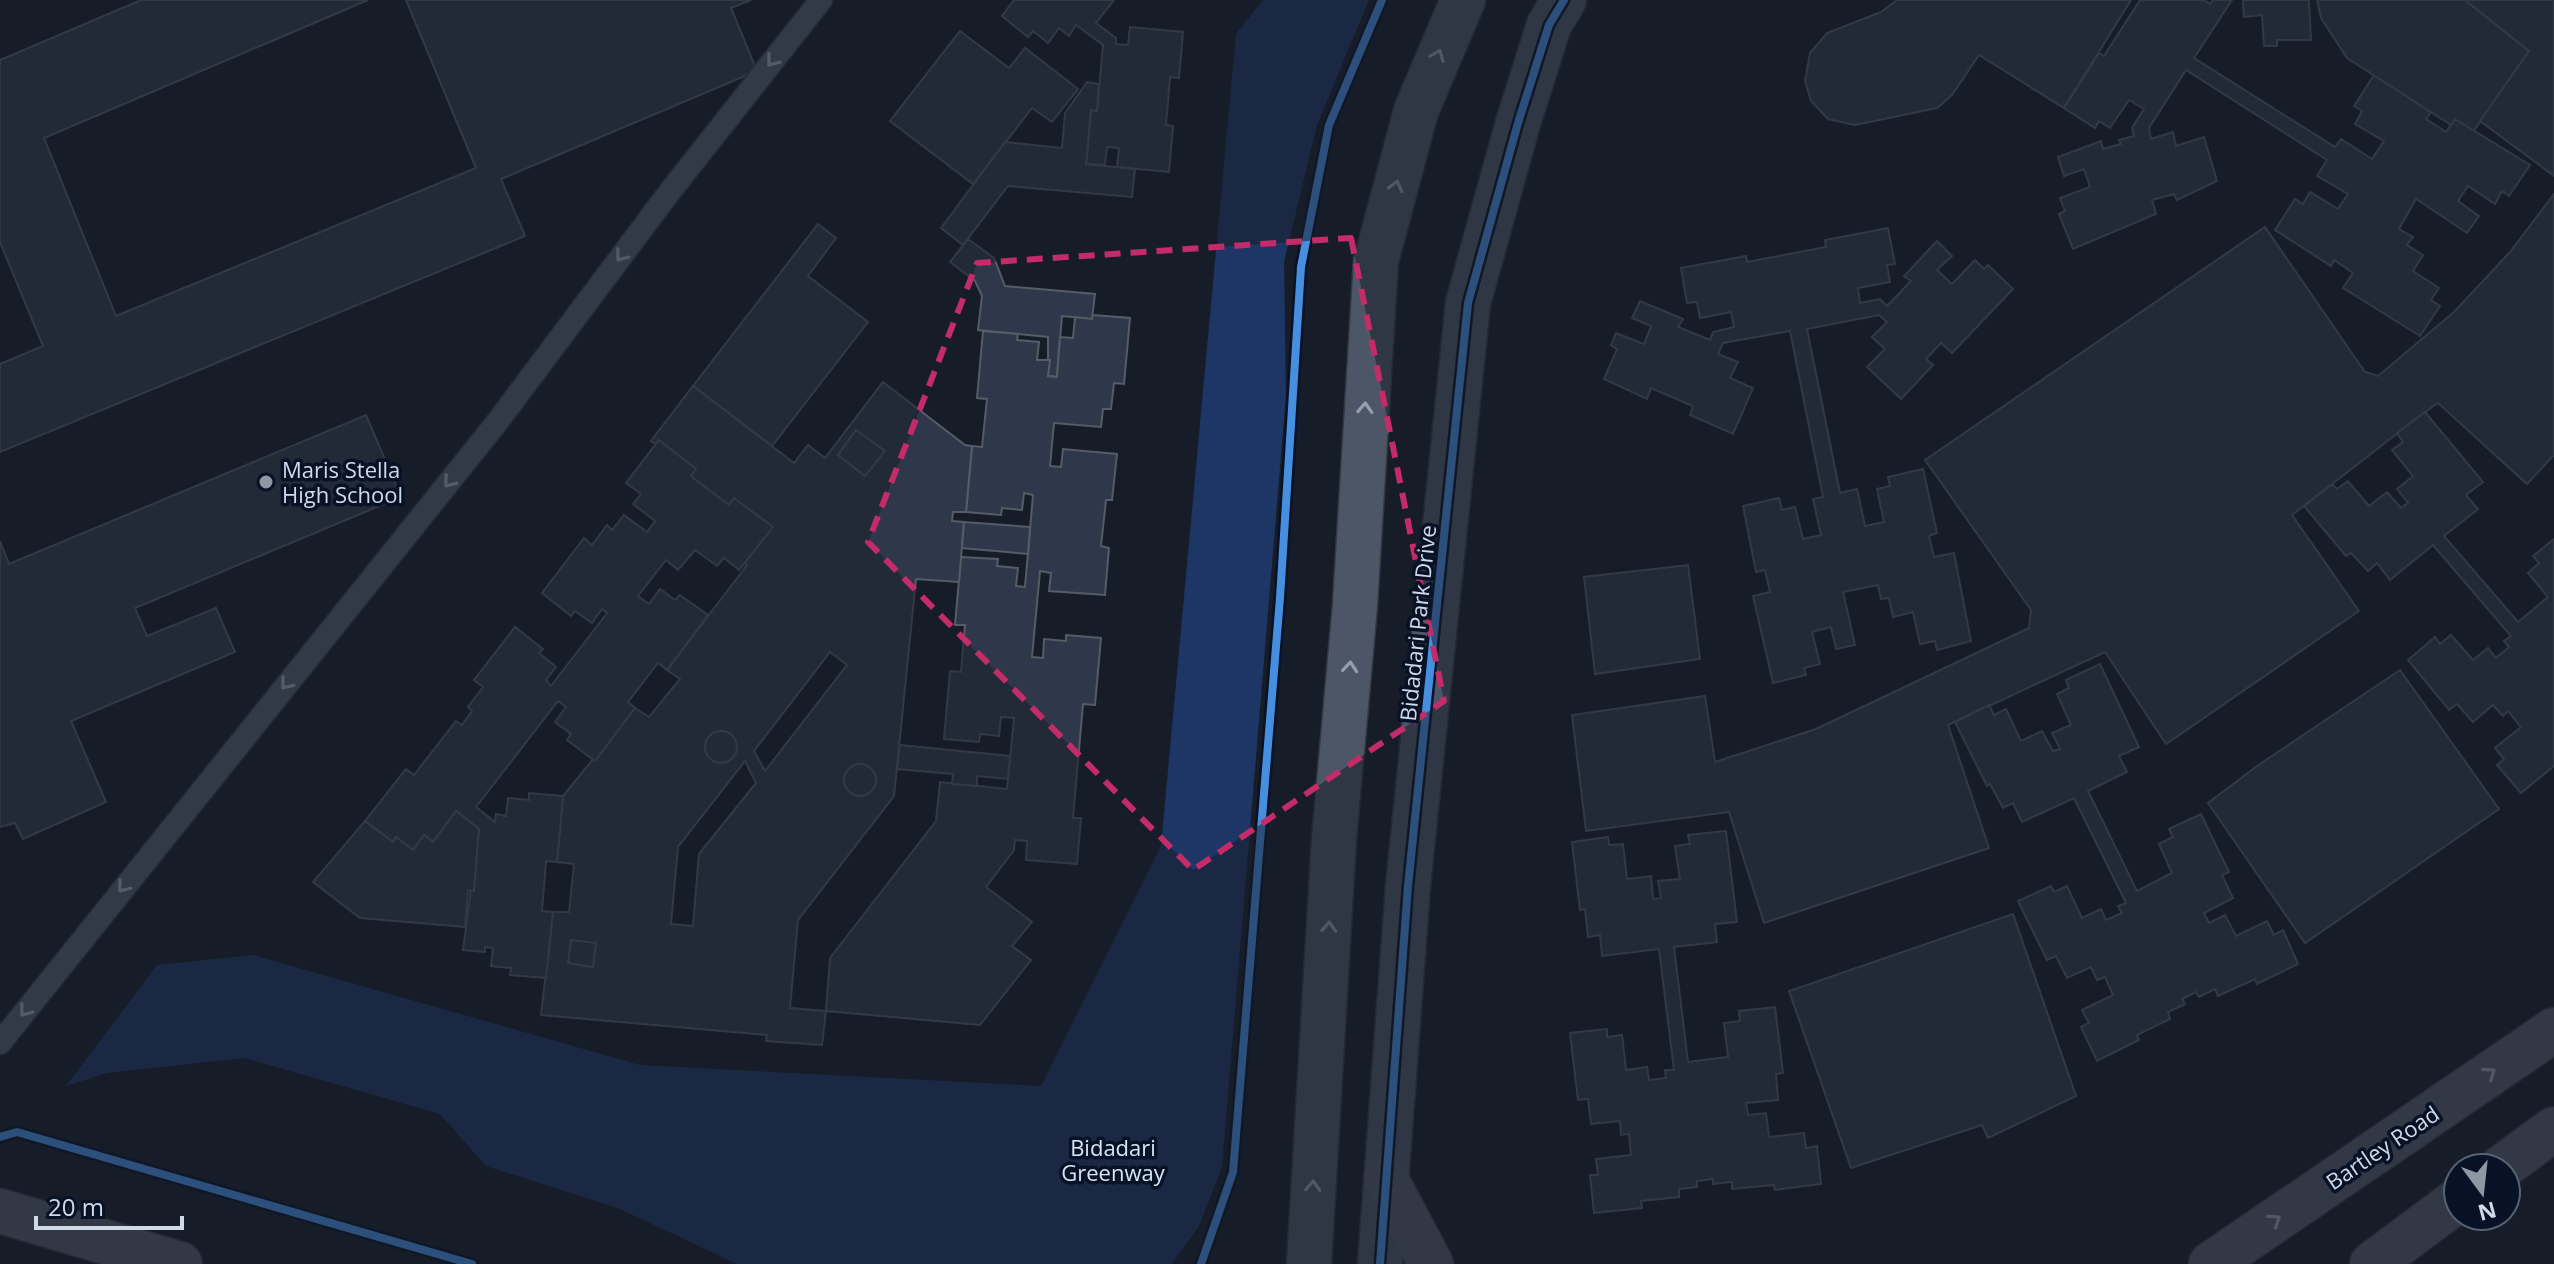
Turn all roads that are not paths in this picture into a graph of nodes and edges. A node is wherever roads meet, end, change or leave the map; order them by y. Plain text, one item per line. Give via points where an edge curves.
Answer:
1 (821, 0) edge
2 (1463, 0) edge
3 (1555, 8) edge
4 (2554, 1030) edge
5 (0, 1043) edge
6 (2554, 1129) edge
7 (2522, 1153) edge
8 (1386, 1179) junction
9 (0, 1211) edge
10 (2442, 1212) edge
11 (180, 1264) edge
12 (1309, 1264) edge
13 (1380, 1264) edge
14 (1431, 1264) edge
15 (2211, 1264) edge
16 (2372, 1264) edge

1 -> 5 lane via 498,421
12 -> 2 street via 1376,261 1416,111
3 - 8 street, Bidadari Park Drive via 1468,303 1408,886
15 -> 4 highway, Bartley Road
6 - 7 highway
8 - 13 street, Bidadari Park Drive
8 - 14 highway
9 - 11 highway
10 - 16 highway

